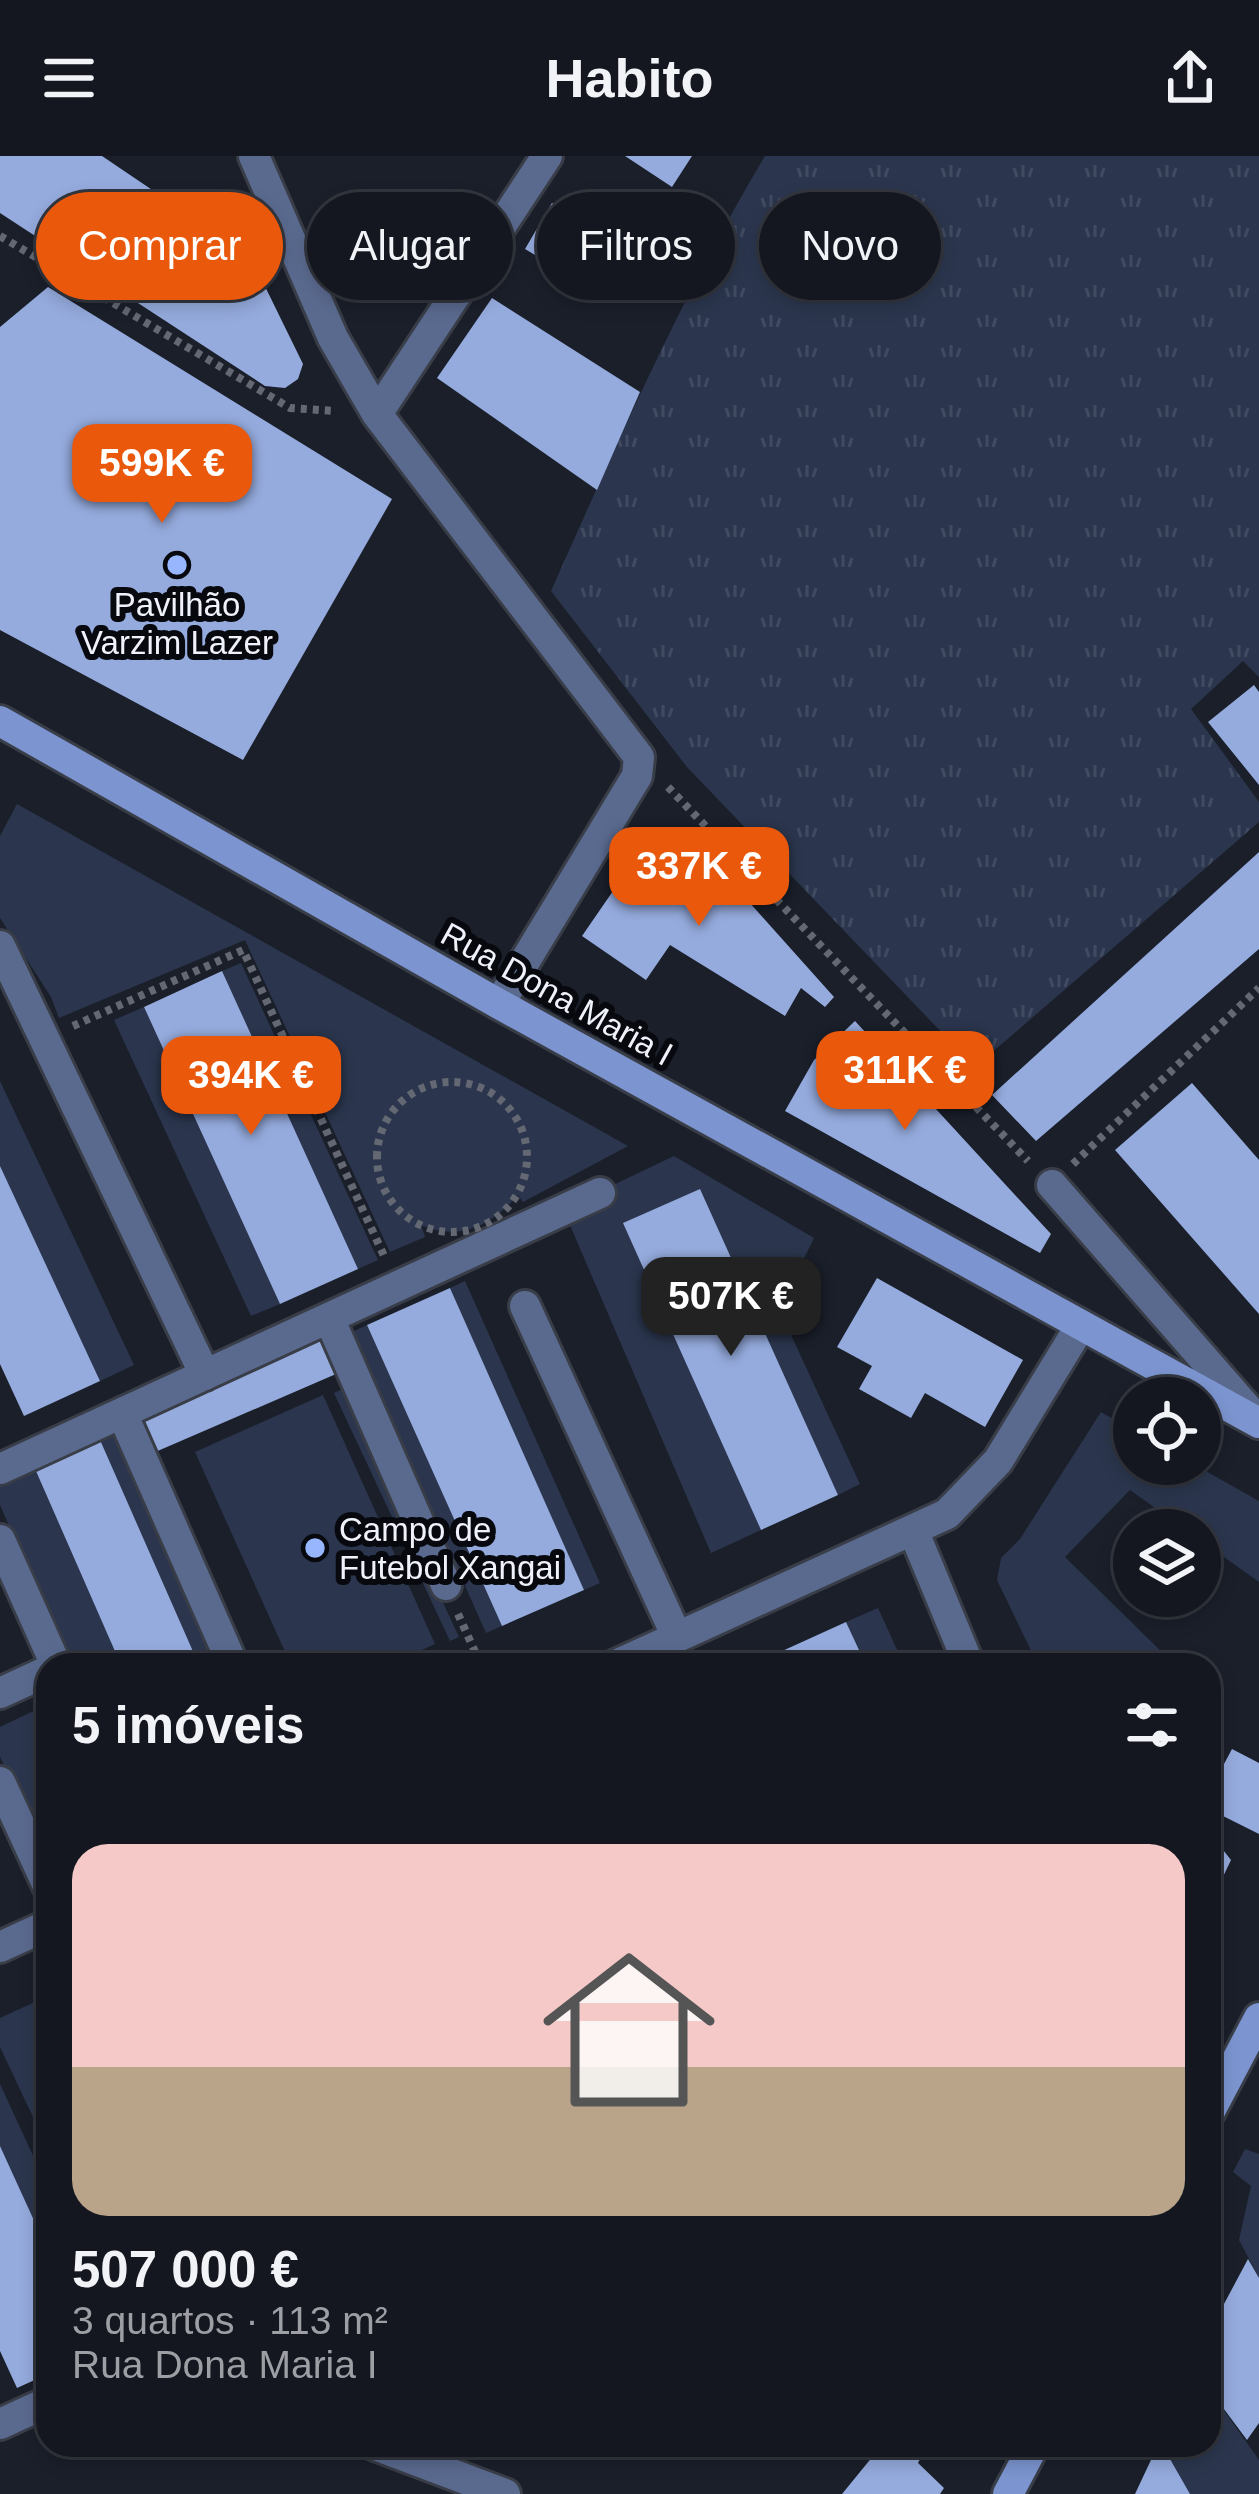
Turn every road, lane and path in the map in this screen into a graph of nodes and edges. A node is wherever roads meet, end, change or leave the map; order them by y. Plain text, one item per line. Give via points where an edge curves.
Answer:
1 (254, 156) edge
2 (547, 156) edge
3 (0, 236) edge
4 (345, 412) dead end
5 (377, 414) junction
6 (1, 725) edge
7 (639, 757) junction
8 (0, 946) edge
9 (1259, 988) edge
10 (499, 1004) junction
11 (46, 1038) junction
12 (526, 1172) joint
13 (1052, 1185) junction
14 (600, 1193) dead end
15 (398, 1287) junction
16 (525, 1306) dead end
17 (329, 1318) junction
18 (1081, 1325) junction
19 (205, 1375) junction
20 (122, 1413) junction
21 (1259, 1422) edge
22 (0, 1469) edge
23 (913, 1530) junction
24 (0, 1540) edge
25 (446, 1585) joint
26 (676, 1637) junction
27 (51, 1653) edge
28 (228, 1653) edge
29 (476, 1653) edge
30 (642, 1653) edge
31 (964, 1653) edge
32 (36, 1676) edge
33 (0, 1693) edge
34 (0, 1782) edge
35 (36, 1860) edge
36 (36, 1930) edge
37 (0, 1947) edge
38 (1259, 2018) edge
39 (1221, 2090) edge
40 (36, 2408) edge
41 (0, 2424) edge
42 (407, 2457) edge
43 (1028, 2457) edge
44 (505, 2494) edge
45 (1008, 2494) edge

1 - 5 street via 333,338
2 - 5 street
3 - 4 path via 290,408
5 - 7 street
6 - 10 main road, Rua Dona Maria I
7 - 10 street via 637,776
7 - 13 path
8 - 11 street
9 - 13 path
10 - 18 main road, Rua Dona Maria I
11 - 15 path via 243,950
11 - 19 street
12 - 12 path via 518,1195 482,1227 431,1229 390,1201 376,1153 395,1106 415,1090 463,1082 506,1104 527,1147
13 - 21 street
14 - 15 street
15 - 17 street
16 - 26 street
17 - 19 street
17 - 25 street
18 - 21 main road, Rua Dona Maria I
18 - 23 street via 998,1461 947,1514
19 - 20 street
20 - 22 street
20 - 28 street
23 - 26 street
23 - 31 street
24 - 27 street
25 - 29 path
26 - 30 street
32 - 33 street
34 - 35 street
36 - 37 street
38 - 39 main road
40 - 41 street
42 - 44 street
43 - 45 main road

